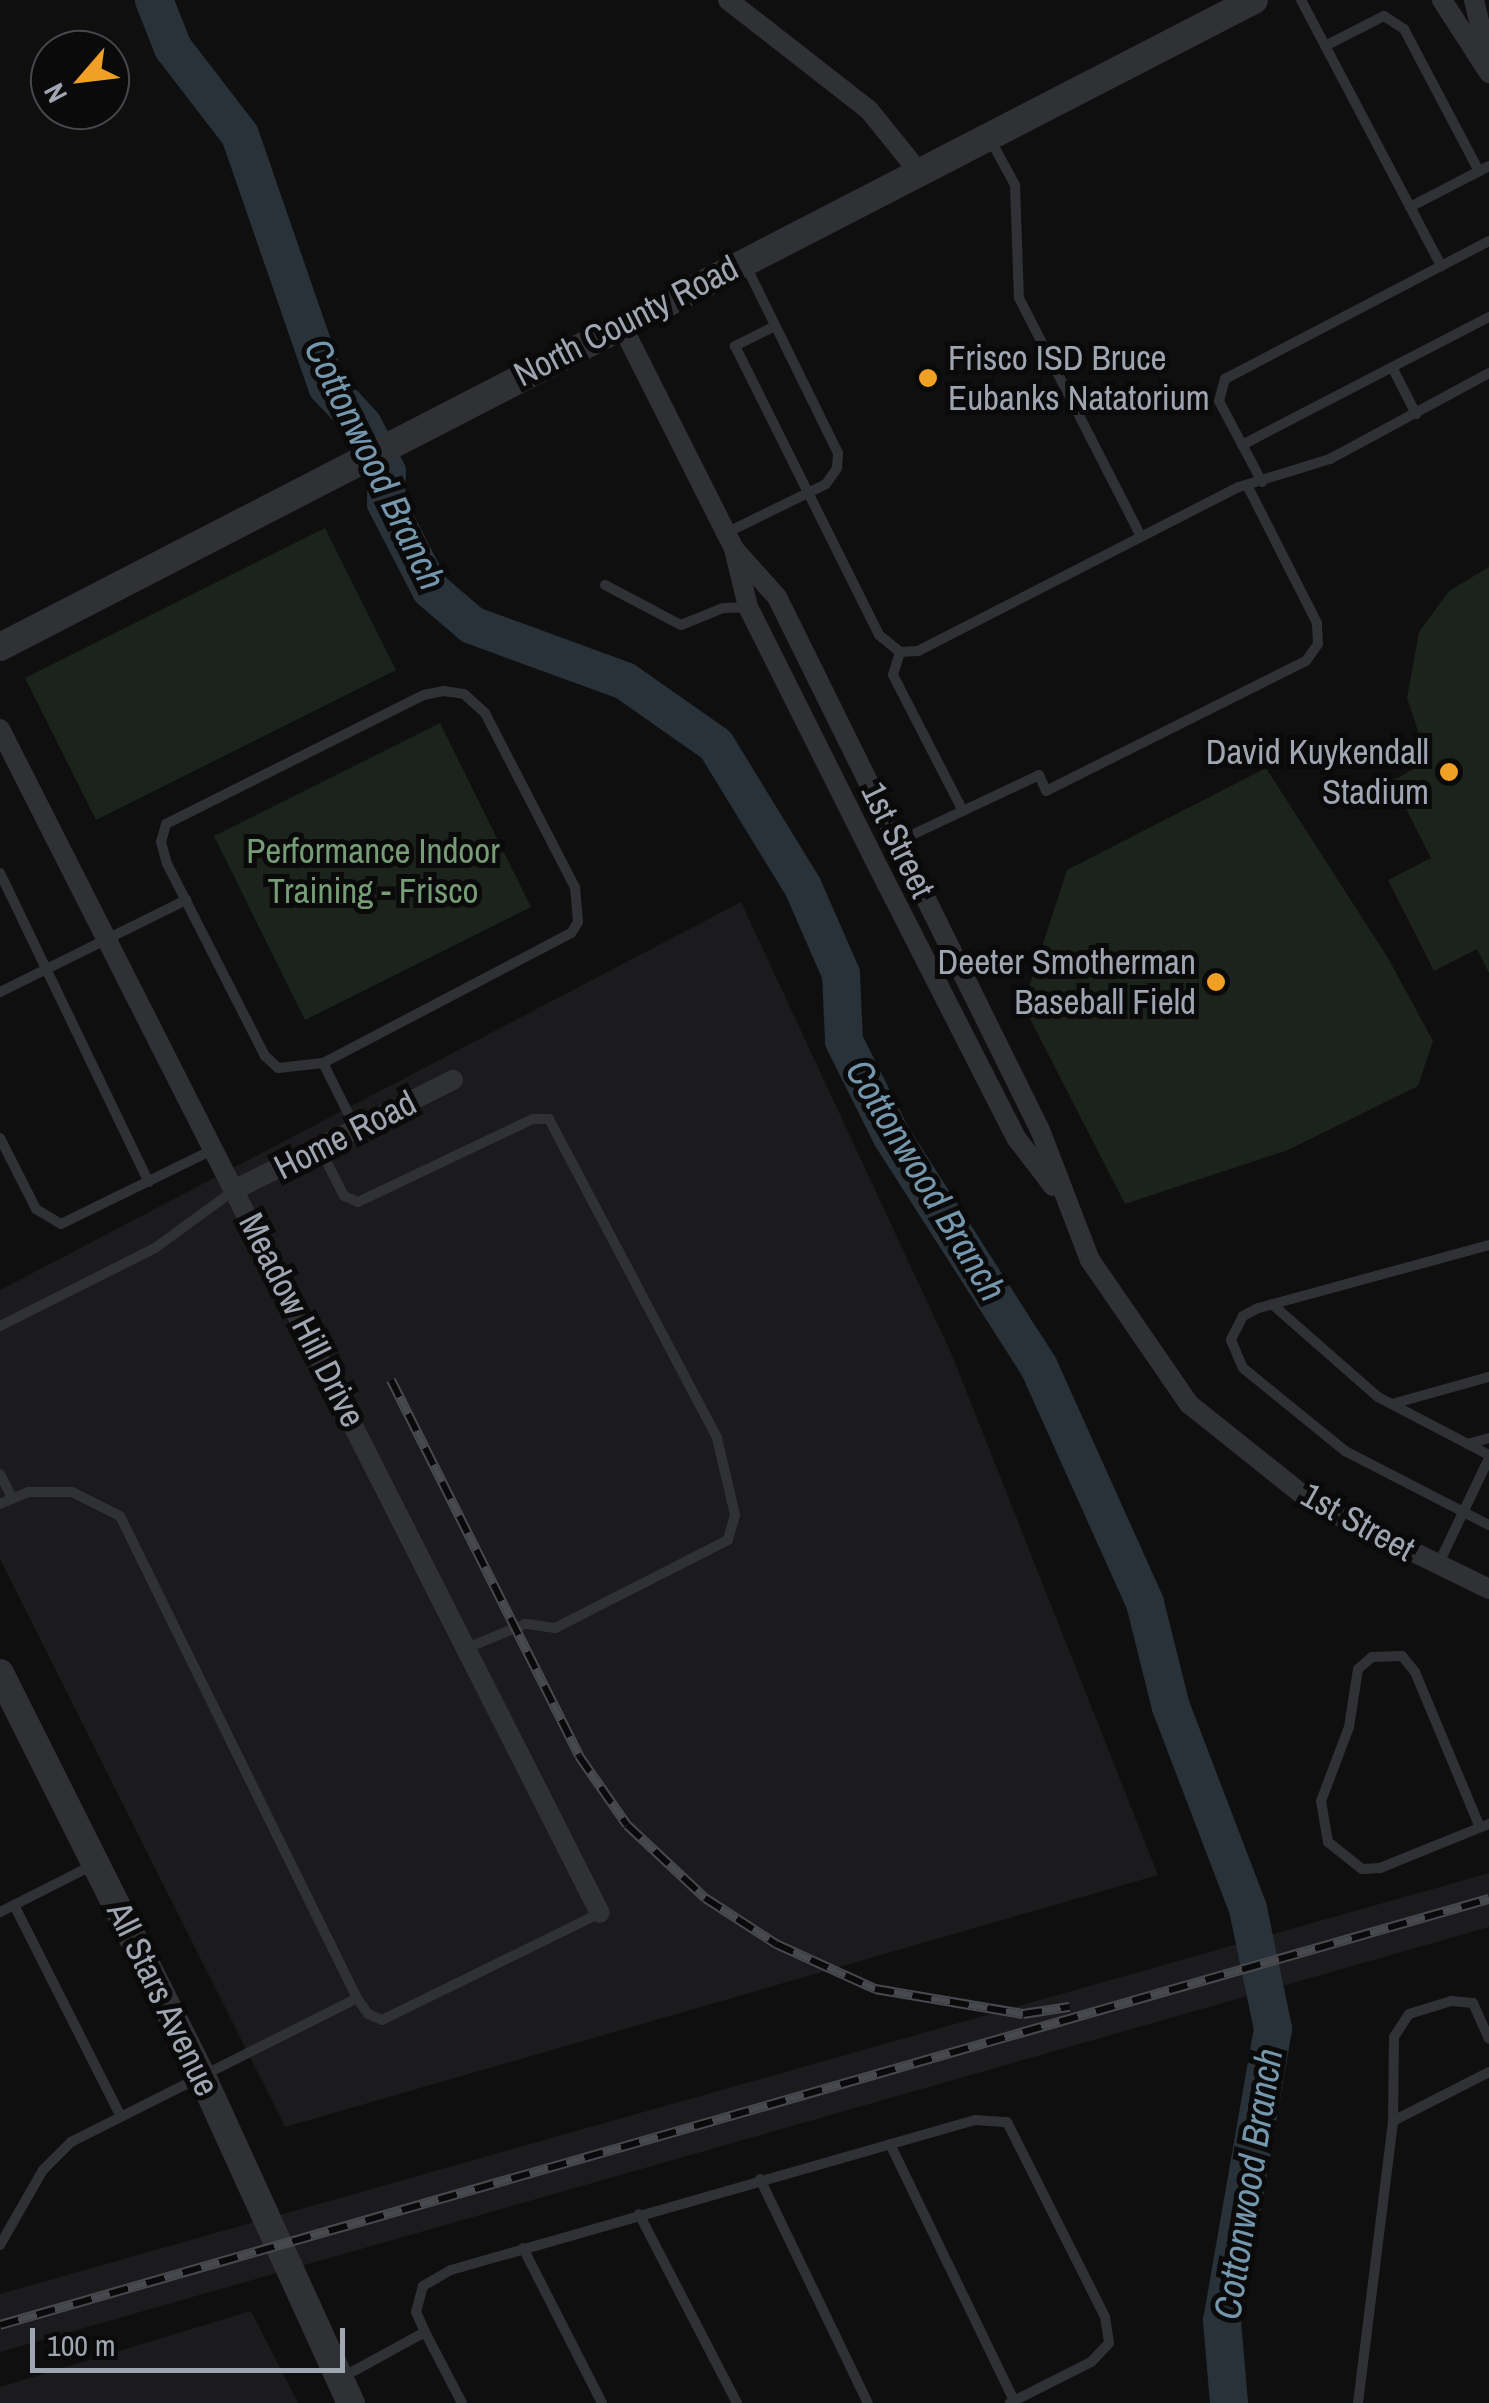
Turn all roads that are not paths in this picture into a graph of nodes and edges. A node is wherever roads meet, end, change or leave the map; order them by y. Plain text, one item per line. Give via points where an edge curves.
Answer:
1 (728, 0) edge
2 (1254, 0) edge
3 (1301, 0) edge
4 (1442, 0) edge
5 (1474, 0) edge
6 (1326, 46) junction
7 (1489, 63) edge
8 (1489, 73) edge
9 (988, 136) junction
10 (1484, 168) edge
11 (918, 172) junction
12 (1410, 208) junction
13 (1489, 241) edge
14 (744, 261) junction
15 (1441, 266) junction
16 (1489, 318) edge
17 (621, 324) junction
18 (776, 326) junction
19 (1392, 367) junction
20 (1489, 373) edge
21 (1416, 414) junction
22 (1242, 445) junction
23 (1262, 482) junction
24 (1248, 487) junction
25 (808, 494) junction
26 (1141, 536) junction
27 (730, 541) junction
28 (605, 585) dead end
29 (748, 607) junction
30 (0, 647) edge
31 (900, 652) junction
32 (0, 729) edge
33 (963, 811) junction
34 (899, 841) junction
35 (872, 855) junction
36 (0, 872) edge
37 (186, 900) junction
38 (107, 938) junction
39 (46, 968) junction
40 (0, 992) edge
41 (322, 1062) junction
42 (453, 1080) dead end
43 (356, 1129) junction
44 (0, 1138) edge
45 (320, 1147) junction
46 (215, 1149) junction
47 (150, 1182) junction
48 (236, 1189) junction
49 (1063, 1200) junction
50 (1489, 1245) edge
51 (1272, 1304) junction
52 (0, 1326) edge
53 (1489, 1377) edge
54 (1392, 1404) junction
55 (1489, 1438) edge
56 (1467, 1444) junction
57 (1489, 1457) edge
58 (0, 1474) edge
59 (12, 1498) junction
60 (0, 1504) edge
61 (1464, 1515) junction
62 (1489, 1525) edge
63 (1438, 1566) junction
64 (1489, 1588) edge
65 (467, 1648) junction
66 (0, 1673) edge
67 (1484, 1825) edge
68 (96, 1862) junction
69 (14, 1905) junction
70 (0, 1912) edge
71 (600, 1914) joint
72 (357, 1998) junction
73 (1489, 2038) edge
74 (200, 2072) junction
75 (1489, 2072) edge
76 (120, 2116) junction
77 (1393, 2121) junction
78 (890, 2144) junction
79 (760, 2179) junction
80 (639, 2214) junction
81 (0, 2245) edge
82 (523, 2248) junction
83 (321, 2327) junction
84 (424, 2332) junction
85 (352, 2372) junction
86 (1012, 2402) edge
87 (351, 2403) edge
88 (372, 2403) edge
89 (462, 2403) edge
90 (602, 2403) edge
91 (737, 2403) edge
92 (868, 2403) edge
93 (1358, 2403) edge

1 - 11 street via 869,110
2 - 9 street, North County Road
3 - 6 lane
4 - 8 street
5 - 7 street
6 - 10 lane via 1384,16 1404,29
6 - 12 lane
9 - 11 street, North County Road
9 - 26 lane via 1014,185 1019,298
10 - 12 lane
11 - 14 street, North County Road
12 - 15 lane
13 - 15 lane
14 - 17 street, North County Road
14 - 18 lane
15 - 22 lane via 1225,379 1219,401
16 - 19 lane
17 - 27 street, 1st Street
17 - 30 street, North County Road
18 - 25 lane via 838,453 833,478
18 - 25 lane via 734,346
19 - 21 lane
19 - 22 lane
20 - 21 lane
21 - 23 lane via 1330,459
22 - 23 lane
23 - 24 lane
24 - 26 lane
24 - 33 lane via 1317,623 1313,654 1046,792 1038,776
25 - 27 lane
25 - 31 lane via 878,635
26 - 31 lane via 918,650
27 - 29 street, 1st Street
27 - 34 street, 1st Street via 777,597
28 - 29 lane via 681,625 723,608
29 - 35 street, 1st Street
31 - 33 lane via 893,675
32 - 38 street, Meadow Hill Drive
33 - 34 lane
34 - 35 street
34 - 49 street, 1st Street via 1040,1130
35 - 49 street, 1st Street via 1017,1139
36 - 39 lane
37 - 38 lane
37 - 41 lane via 265,1056 288,1070
37 - 41 lane via 161,842 173,816 424,695 464,694 477,702 575,886 578,922 571,933
38 - 39 lane
38 - 46 street, Meadow Hill Drive
39 - 40 lane
39 - 47 lane
41 - 43 lane
42 - 43 street, Home Road
43 - 45 street, Home Road
44 - 47 lane via 36,1209 61,1224
45 - 48 street, Home Road
45 - 65 lane via 344,1196 358,1202 533,1119 549,1118 717,1438 735,1515 728,1540 555,1628 525,1624
46 - 47 lane
46 - 48 street, Meadow Hill Drive
48 - 52 lane via 155,1248
48 - 65 street, Meadow Hill Drive
49 - 63 street, 1st Street via 1090,1260 1189,1404 1313,1503
50 - 51 lane
51 - 54 lane
51 - 61 lane via 1234,1327 1242,1368 1345,1452
53 - 54 lane
54 - 56 lane
55 - 56 lane
56 - 57 lane
57 - 61 lane
58 - 59 lane
59 - 60 lane
59 - 72 lane via 72,1492 120,1516
61 - 62 lane
61 - 63 lane
63 - 64 street, 1st Street
65 - 71 street, Meadow Hill Drive
66 - 68 street, All Stars Avenue
67 - 67 lane via 1448,1844 1362,1870 1328,1842 1321,1802 1350,1727 1358,1668 1372,1657 1402,1656 1415,1672
68 - 69 lane
68 - 74 street, All Stars Avenue
69 - 70 lane
69 - 76 lane
71 - 72 lane via 382,2020
72 - 74 lane
73 - 77 lane via 1473,2003 1451,2001 1409,2014 1394,2037
74 - 76 lane
74 - 83 street, All Stars Avenue
75 - 77 lane
76 - 81 lane via 71,2142 42,2170
77 - 93 lane
78 - 79 lane
78 - 86 lane
78 - 86 lane via 975,2120 1008,2122 1028,2154 1105,2317 1109,2343 1091,2362
79 - 80 lane
79 - 92 lane
80 - 82 lane
80 - 91 lane
82 - 84 lane via 451,2270 423,2286 416,2312
82 - 90 lane
83 - 85 street, All Stars Avenue
83 - 87 street, All Stars Avenue
84 - 85 lane
84 - 89 lane
85 - 88 street, All Stars Avenue

